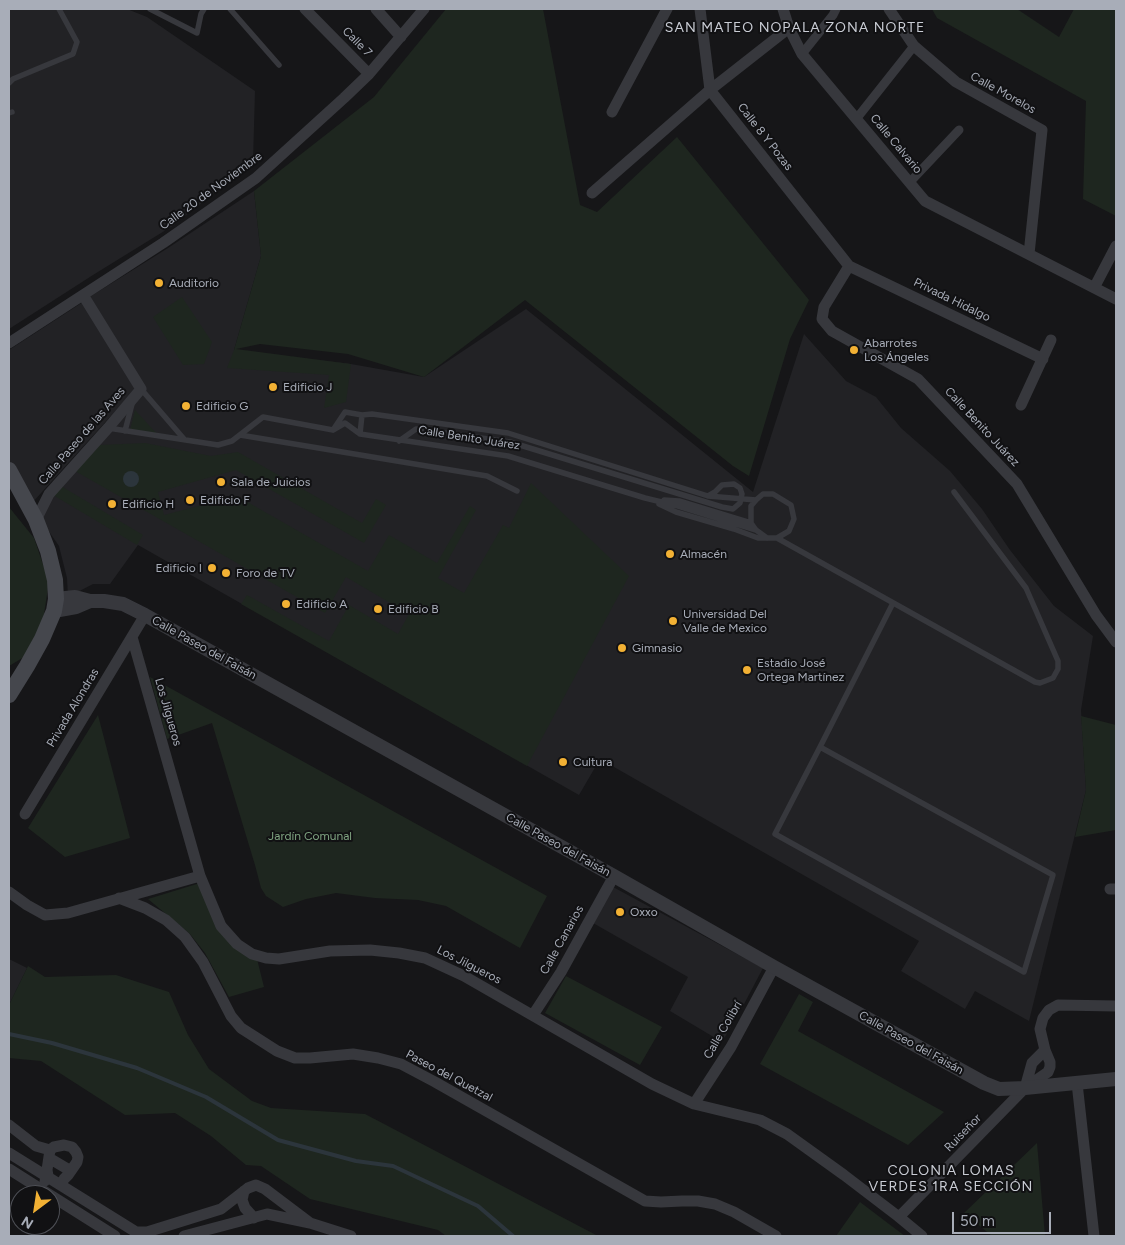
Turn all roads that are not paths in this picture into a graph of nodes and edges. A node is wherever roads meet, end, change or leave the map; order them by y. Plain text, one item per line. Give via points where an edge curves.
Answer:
1 (59, 9) edge
2 (150, 9) edge
3 (230, 9) edge
4 (304, 9) edge
5 (376, 9) edge
6 (424, 9) edge
7 (667, 9) edge
8 (700, 9) edge
9 (836, 9) edge
10 (889, 9) edge
11 (785, 10) edge
12 (202, 11) edge
13 (789, 28) junction
14 (401, 37) junction
15 (914, 46) junction
16 (802, 54) junction
17 (279, 65) dead end
18 (369, 74) junction
19 (10, 80) edge
20 (710, 90) junction
21 (612, 112) dead end
22 (857, 118) junction
23 (959, 130) dead end
24 (910, 182) junction
25 (592, 193) dead end
26 (1116, 246) edge
27 (1029, 254) junction
28 (849, 266) junction
29 (1094, 288) junction
30 (83, 295) junction
31 (1116, 299) edge
32 (1051, 340) dead end
33 (9, 343) edge
34 (1043, 359) junction
35 (141, 389) junction
36 (133, 398) junction
37 (1021, 405) dead end
38 (362, 415) junction
39 (108, 428) junction
40 (333, 430) junction
41 (125, 431) junction
42 (360, 434) junction
43 (240, 436) junction
44 (184, 439) junction
45 (399, 440) junction
46 (9, 470) edge
47 (517, 492) dead end
48 (954, 492) dead end
49 (9, 495) edge
50 (708, 496) junction
51 (645, 498) junction
52 (741, 498) junction
53 (756, 500) junction
54 (34, 516) junction
55 (751, 523) junction
56 (756, 530) junction
57 (768, 538) junction
58 (777, 538) junction
59 (893, 603) junction
60 (55, 605) junction
61 (145, 616) junction
62 (132, 637) junction
63 (1116, 642) edge
64 (27, 666) junction
65 (9, 677) edge
66 (9, 695) edge
67 (820, 748) junction
68 (25, 814) dead end
69 (200, 876) junction
70 (614, 876) junction
71 (9, 892) edge
72 (119, 898) junction
73 (774, 967) junction
74 (1116, 1006) edge
75 (533, 1015) junction
76 (1045, 1047) junction
77 (1116, 1080) edge
78 (1077, 1083) junction
79 (1025, 1088) junction
80 (694, 1104) junction
81 (9, 1125) edge
82 (9, 1153) edge
83 (49, 1154) junction
84 (9, 1169) edge
85 (71, 1171) junction
86 (48, 1176) junction
87 (61, 1184) junction
88 (34, 1185) edge
89 (47, 1185) edge
90 (265, 1189) junction
91 (244, 1191) junction
92 (60, 1202) edge
93 (267, 1214) junction
94 (900, 1217) junction
95 (254, 1218) junction
96 (117, 1219) junction
97 (310, 1223) junction
98 (112, 1234) edge
99 (184, 1236) edge
100 (351, 1236) edge
101 (776, 1236) edge
102 (922, 1236) edge
103 (1094, 1236) edge

1 - 19 lane via 77,42 73,54
2 - 12 lane via 197,33
3 - 17 lane
4 - 18 street, Calle 7
5 - 14 street
6 - 14 street, Calle 20 de Noviembre
7 - 21 street
8 - 20 street
9 - 16 street
10 - 15 street, Calle Morelos
11 - 13 street, Calle Calvario
13 - 16 street, Calle Calvario
13 - 20 street
14 - 18 street, Calle 20 de Noviembre
15 - 22 street
15 - 27 street, Calle Morelos via 956,82 1042,130
16 - 22 street, Calle Calvario
18 - 30 street, Calle 20 de Noviembre via 256,178
20 - 25 street
20 - 28 street, Calle 8 Y Pozas
22 - 24 street, Calle Calvario
23 - 24 street
24 - 27 street, Calle Calvario via 925,201
26 - 29 street
27 - 29 street, Calle Calvario
28 - 34 street, Privada Hidalgo
28 - 63 street, Calle Benito Juárez via 824,307 822,319 832,331 918,379 1016,484
29 - 31 street, Calle Calvario
30 - 33 street, Calle 20 de Noviembre
30 - 35 street, Calle Paseo de las Aves
32 - 34 street
34 - 37 street
35 - 36 street, Calle Paseo de las Aves
35 - 44 lane
36 - 39 street, Calle Paseo de las Aves
36 - 41 lane
38 - 40 lane via 346,412
38 - 42 lane
38 - 50 lane via 508,433
39 - 41 lane, Calle Benito Juárez
39 - 54 street, Calle Paseo de las Aves via 49,494
40 - 42 lane, Calle Benito Juárez via 345,423
40 - 43 lane, Calle Benito Juárez via 263,417
41 - 44 lane, Calle Benito Juárez
42 - 45 lane, Calle Benito Juárez
43 - 44 lane, Calle Benito Juárez via 232,442 218,445
43 - 47 lane via 487,476
45 - 51 lane, Calle Benito Juárez via 508,456
45 - 52 lane via 416,429 510,442 722,507 733,509
46 - 54 main road
48 - 59 lane via 1026,588 1056,655 1058,670 1053,678 1035,682
49 - 54 main road
50 - 52 lane
50 - 52 lane via 722,485 734,484 740,488
51 - 55 lane via 679,501
51 - 56 lane, Calle Benito Juárez
51 - 57 lane via 676,512 758,538
52 - 53 lane
53 - 55 lane via 751,506
53 - 58 lane via 763,494 773,494 791,505 792,525 789,531
54 - 60 main road via 55,580
55 - 56 lane
56 - 57 lane
57 - 58 lane
58 - 59 lane
59 - 67 lane
60 - 61 street, Calle Paseo del Faisán via 76,607 90,601 109,601 123,604
60 - 64 main road
61 - 62 street, Privada Alondras
61 - 70 street, Calle Paseo del Faisán
62 - 68 street, Privada Alondras
62 - 69 street, Los Jilgueros
64 - 65 main road
64 - 66 main road
67 - 67 lane via 775,834 1024,972 1053,875
69 - 72 street
69 - 75 street, Los Jilgueros via 221,926 237,944 252,954 279,959 330,951 370,950 424,958 464,976
70 - 73 street, Calle Paseo del Faisán
70 - 75 street, Calle Canarios via 561,972
71 - 72 street via 45,915 68,913
72 - 101 street, Paseo del Quetzal via 166,920 185,937 203,962 231,1016 241,1028 277,1051 295,1058 353,1054 402,1064 645,1202 698,1201 715,1204
73 - 79 street, Calle Paseo del Faisán via 984,1083 999,1088
73 - 80 street, Calle Colibrí via 731,1047
74 - 76 street via 1058,1005 1049,1010 1042,1018 1040,1029
75 - 80 street, Los Jilgueros via 652,1084
76 - 79 street, Ruiseñor via 1032,1063
76 - 79 street, Ruiseñor via 1050,1062 1048,1072
77 - 78 street, Calle Paseo del Faisán
78 - 79 street, Calle Paseo del Faisán
78 - 103 street
79 - 94 street, Ruiseñor
80 - 94 street, Los Jilgueros via 760,1120 787,1134
81 - 83 street
82 - 86 street
83 - 85 street
83 - 85 street via 54,1147 72,1147 78,1157
83 - 86 street
84 - 88 street
85 - 87 street
86 - 87 street
86 - 89 street
87 - 96 street
90 - 91 street via 256,1185
90 - 93 street via 270,1203
90 - 97 street
91 - 95 street via 242,1200
91 - 96 street via 221,1209 147,1232 136,1232
92 - 98 street
93 - 95 street
93 - 97 street
94 - 102 street, Los Jilgueros
95 - 99 street
96 - 98 street
97 - 100 street

